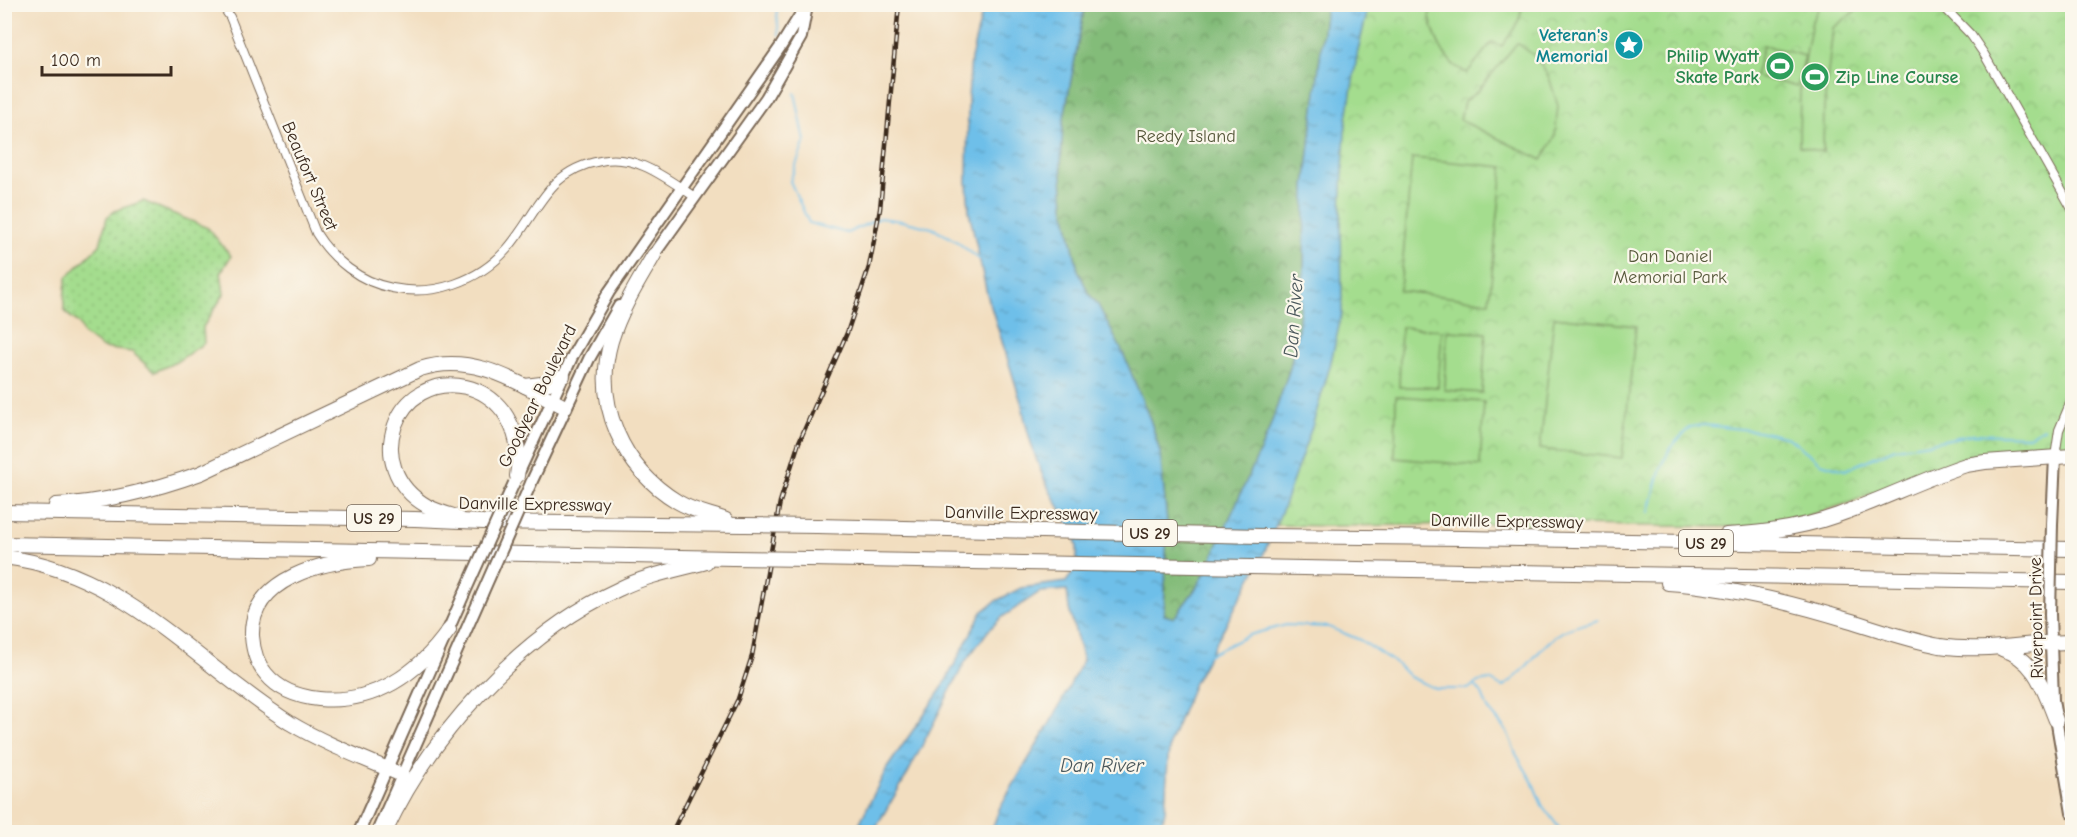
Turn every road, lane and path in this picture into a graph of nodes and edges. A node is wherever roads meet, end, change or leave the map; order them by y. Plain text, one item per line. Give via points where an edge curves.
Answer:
1 (221, 4) edge
2 (1941, 4) edge
3 (806, 6) edge
4 (682, 188) junction
5 (695, 197) junction
6 (2073, 209) edge
7 (654, 255) junction
8 (562, 376) junction
9 (525, 386) junction
10 (2073, 399) edge
11 (551, 400) junction
12 (565, 407) junction
13 (2073, 456) edge
14 (2055, 457) junction
15 (516, 479) junction
16 (4, 505) edge
17 (4, 512) edge
18 (473, 522) junction
19 (741, 525) junction
20 (1583, 541) junction
21 (4, 544) edge
22 (2073, 549) edge
23 (413, 553) junction
24 (4, 557) edge
25 (727, 558) junction
26 (1520, 573) junction
27 (2073, 582) edge
28 (449, 630) junction
29 (2050, 642) junction
30 (2073, 642) edge
31 (1994, 647) junction
32 (2056, 720) junction
33 (388, 769) junction
34 (402, 775) junction
35 (2069, 777) edge
36 (2073, 813) edge
37 (359, 832) edge
38 (377, 832) edge
39 (385, 832) edge

1 - 4 street, Beaufort Street via 230,17 316,233 332,255 369,281 414,291 450,286 477,274 508,248 554,183 590,163 615,159 637,163
2 - 6 street via 1984,54
3 - 4 main road, Goodyear Boulevard
3 - 5 main road, Goodyear Boulevard via 801,37 777,81
4 - 5 street, Beaufort Street
4 - 8 main road, Goodyear Boulevard via 609,292
5 - 7 main road, Goodyear Boulevard
7 - 12 main road, Goodyear Boulevard via 614,314
7 - 19 highway via 611,342 606,381 612,421 630,457 651,482 680,503
8 - 9 highway via 549,383
8 - 11 main road, Goodyear Boulevard
9 - 11 highway
9 - 16 highway via 465,363 436,364 229,461 172,483 89,502
10 - 14 street via 2059,430
11 - 12 highway
11 - 15 main road, Goodyear Boulevard
12 - 34 main road, Goodyear Boulevard, bridge
13 - 14 highway
14 - 20 highway via 1966,465 1837,516 1785,529 1722,536 1603,537
14 - 29 main road, Riverpoint Drive, bridge
15 - 18 highway via 519,455 514,433 500,407 482,393 460,386 442,386 421,394 404,409 393,429 390,449 398,478 426,505
15 - 28 main road, Goodyear Boulevard, bridge
17 - 18 highway, Danville Expressway / US 29
18 - 19 highway, Danville Expressway / US 29
19 - 20 highway, Danville Expressway / US 29, bridge
20 - 22 highway, Danville Expressway / US 29
21 - 23 highway, US 29
23 - 25 highway, US 29
23 - 28 highway via 405,558 336,562 283,582 267,594 255,615 253,644 260,664 275,683 300,696 331,700 360,697 401,679 432,652
24 - 33 highway via 42,564 112,592 291,723
25 - 26 highway, US 29, bridge
25 - 39 highway via 662,572 619,588 544,636 493,682 449,730 407,789
26 - 27 highway, US 29
26 - 31 highway via 1545,580 1648,582 1726,590 1788,603 1922,642 1963,648
28 - 33 main road, Goodyear Boulevard
29 - 30 highway
29 - 31 highway
29 - 32 main road, Riverpoint Drive
31 - 32 highway via 2012,652 2039,677
32 - 35 main road, Riverpoint Drive
33 - 34 highway
33 - 37 main road, Goodyear Boulevard
34 - 38 main road, Goodyear Boulevard
35 - 36 main road, Riverpoint Drive

